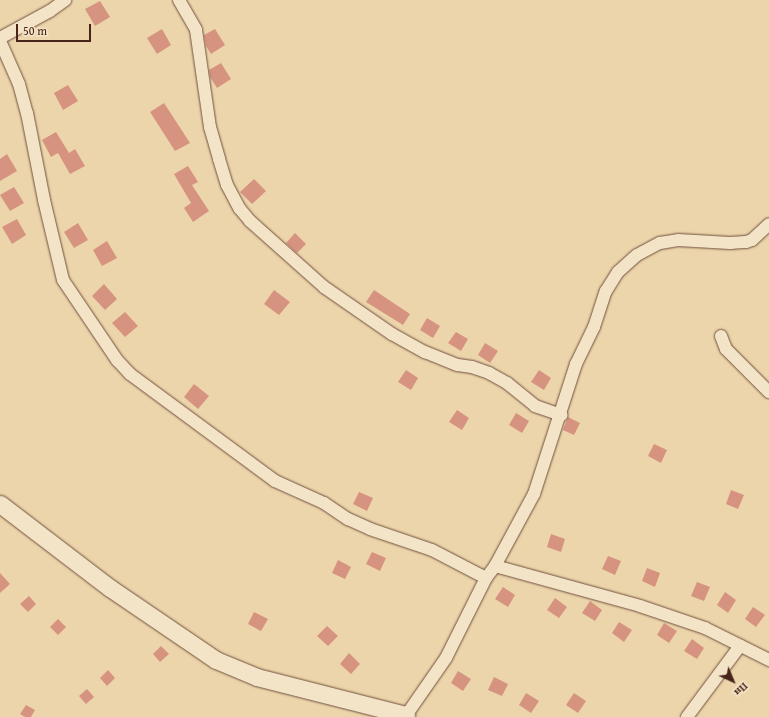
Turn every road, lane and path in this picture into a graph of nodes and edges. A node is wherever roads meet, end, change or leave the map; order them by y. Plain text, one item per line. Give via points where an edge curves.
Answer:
1 (65, 0) edge
2 (179, 0) edge
3 (0, 38) edge
4 (0, 41) edge
5 (769, 224) edge
6 (721, 336) dead end
7 (769, 392) edge
8 (561, 415) junction
9 (0, 504) edge
10 (495, 566) junction
11 (486, 578) junction
12 (740, 646) junction
13 (769, 660) edge
14 (408, 716) edge
15 (687, 717) edge

1 - 3 street
2 - 8 street via 196,30 209,120 227,185 250,221 324,287 392,334 458,365 489,373 507,383 535,406
4 - 11 street via 19,84 27,113 63,280 117,360 135,378 275,481 324,503 348,519 432,550
5 - 8 street via 752,240 746,242 684,240 660,243 637,255 618,272 606,291 594,327 576,364
6 - 7 street via 726,348
8 - 10 street via 534,494
9 - 14 street via 110,588 216,660 257,677
10 - 11 street
10 - 12 street via 640,606 705,628
11 - 14 street via 446,658
12 - 13 street
12 - 15 street

